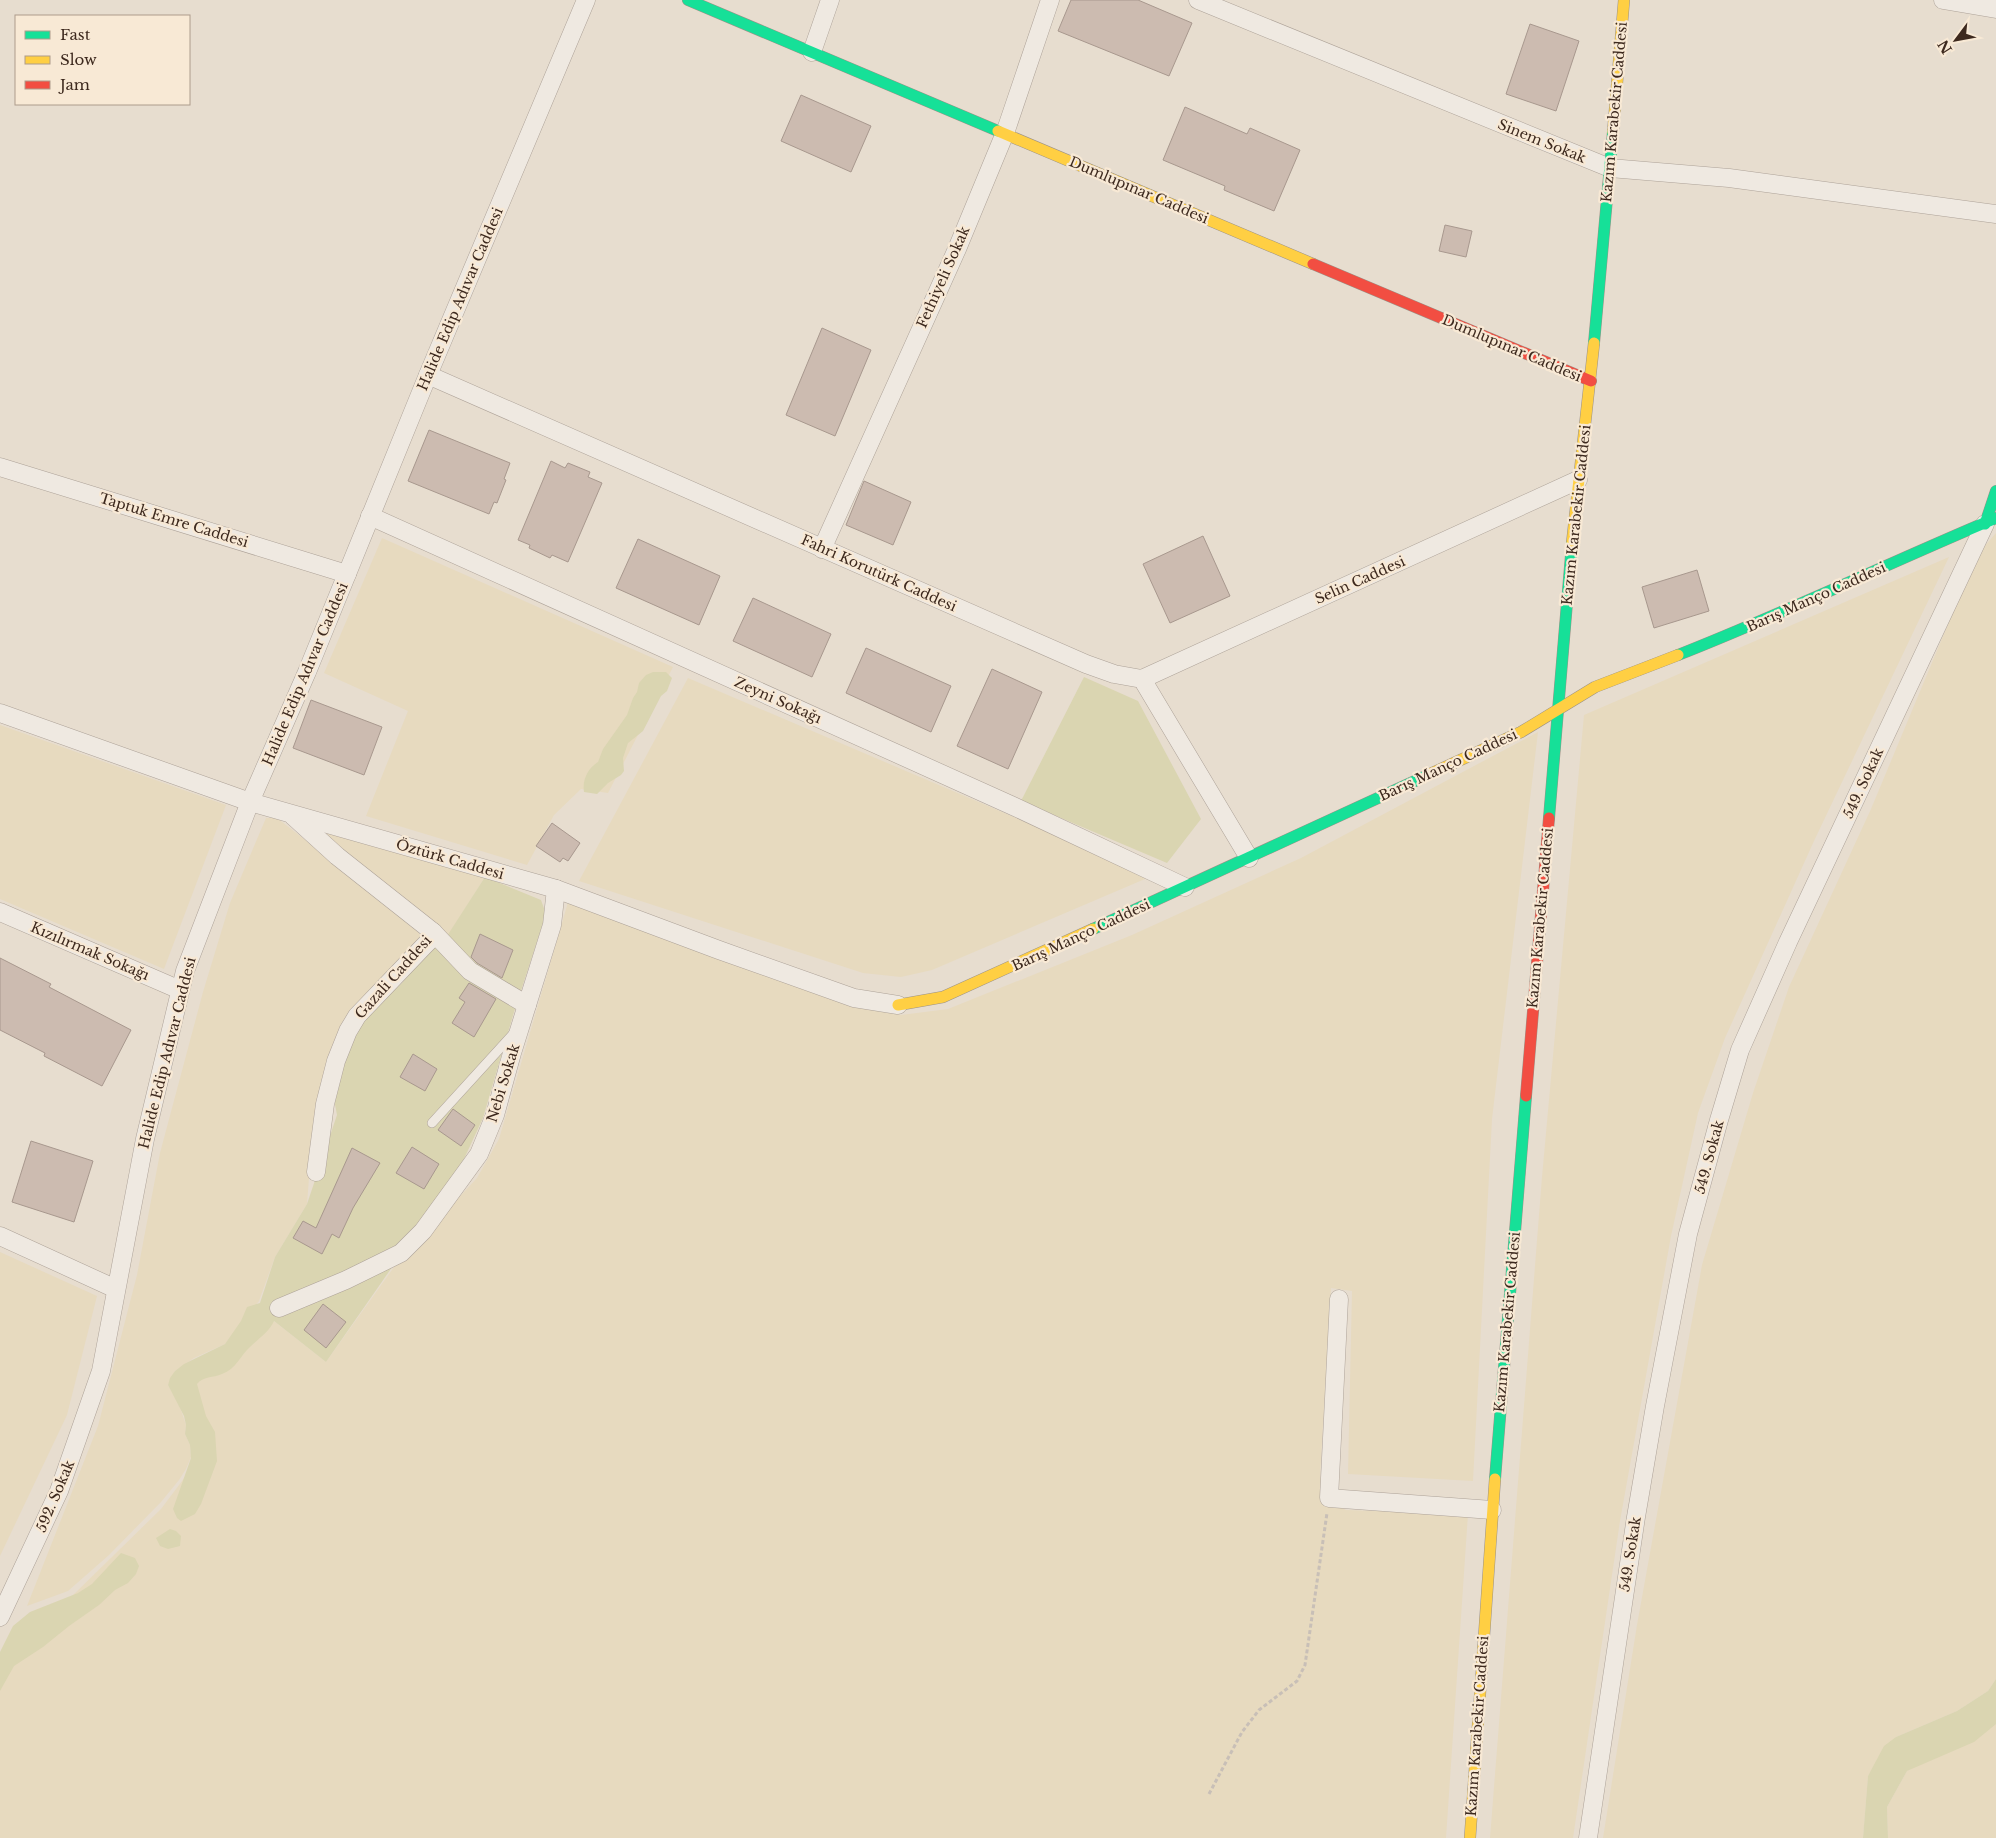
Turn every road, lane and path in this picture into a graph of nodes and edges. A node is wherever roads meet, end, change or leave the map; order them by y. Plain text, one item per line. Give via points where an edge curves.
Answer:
1 (586, 0) edge
2 (688, 0) edge
3 (830, 0) edge
4 (1050, 0) edge
5 (1198, 0) edge
6 (1624, 0) edge
7 (1944, 0) edge
8 (1996, 9) edge
9 (812, 52) junction
10 (1005, 134) junction
11 (1610, 168) junction
12 (1996, 214) edge
13 (428, 375) junction
14 (1591, 381) junction
15 (0, 467) edge
16 (1578, 480) junction
17 (1996, 491) edge
18 (370, 516) junction
19 (1990, 521) edge
20 (822, 549) junction
21 (347, 574) junction
22 (1142, 679) junction
23 (1558, 708) junction
24 (0, 713) edge
25 (250, 802) junction
26 (291, 814) junction
27 (1249, 858) junction
28 (1185, 887) junction
29 (556, 889) junction
30 (0, 912) edge
31 (433, 932) junction
32 (180, 990) junction
33 (527, 1005) junction
34 (898, 1005) joint
35 (520, 1026) junction
36 (432, 1124) dead end
37 (316, 1172) dead end
38 (0, 1236) edge
39 (116, 1289) junction
40 (1339, 1298) dead end
41 (279, 1308) dead end
42 (101, 1371) joint
43 (1329, 1498) junction
44 (1492, 1510) junction
45 (0, 1617) edge
46 (1209, 1794) dead end
47 (1470, 1838) edge
48 (1588, 1838) edge

1 - 13 street, Halide Edip Adıvar Caddesi
2 - 9 street, Dumlupınar Caddesi
3 - 9 street
4 - 10 street, Fethiyeli Sokak
5 - 11 street, Sinem Sokak
6 - 11 street, Kazım Karabekir Caddesi
7 - 8 street
9 - 10 street, Dumlupınar Caddesi
10 - 14 street, Dumlupınar Caddesi
10 - 20 street, Fethiyeli Sokak
11 - 12 street, Sinem Sokak via 1730,178
11 - 14 street, Kazım Karabekir Caddesi
13 - 18 street, Halide Edip Adıvar Caddesi
13 - 20 street, Fahri Korutürk Caddesi
14 - 16 street, Kazım Karabekir Caddesi
15 - 21 street, Taptuk Emre Caddesi
16 - 22 street, Selin Caddesi
16 - 23 street, Kazım Karabekir Caddesi
17 - 19 street
18 - 21 street, Halide Edip Adıvar Caddesi
18 - 28 street, Zeyni Sokağı
19 - 23 street, Barış Manço Caddesi via 1737,632 1595,687
19 - 48 street, 549. Sokak via 1788,942 1740,1050 1688,1234 1636,1517
20 - 22 street, Fahri Korutürk Caddesi via 1086,664
21 - 25 street, Halide Edip Adıvar Caddesi
22 - 27 street
23 - 27 street, Barış Manço Caddesi via 1521,732
23 - 44 street, Kazım Karabekir Caddesi
24 - 25 street, Öztürk Caddesi
25 - 26 street, Öztürk Caddesi
25 - 32 street, Halide Edip Adıvar Caddesi
26 - 29 street, Öztürk Caddesi
26 - 31 street, Gazali Caddesi via 337,856
27 - 28 street, Barış Manço Caddesi
28 - 34 street, Barış Manço Caddesi via 943,997
29 - 33 street, Nebi Sokak via 552,925
29 - 34 street, Öztürk Caddesi via 854,998
30 - 32 street, Kızılırmak Sokağı
31 - 33 street via 470,971
31 - 37 street, Gazali Caddesi via 431,939 357,1016 348,1031 325,1104
32 - 39 street, Halide Edip Adıvar Caddesi via 145,1139
33 - 35 street, Nebi Sokak
35 - 36 lane
35 - 41 street, Nebi Sokak via 495,1115 479,1154 423,1231 401,1253
38 - 39 street
39 - 42 street, Halide Edip Adıvar Caddesi
40 - 43 street
42 - 45 street, 592. Sokak via 59,1490
43 - 44 street
43 - 46 path via 1305,1666 1297,1681 1259,1710 1242,1732
44 - 47 street, Kazım Karabekir Caddesi

